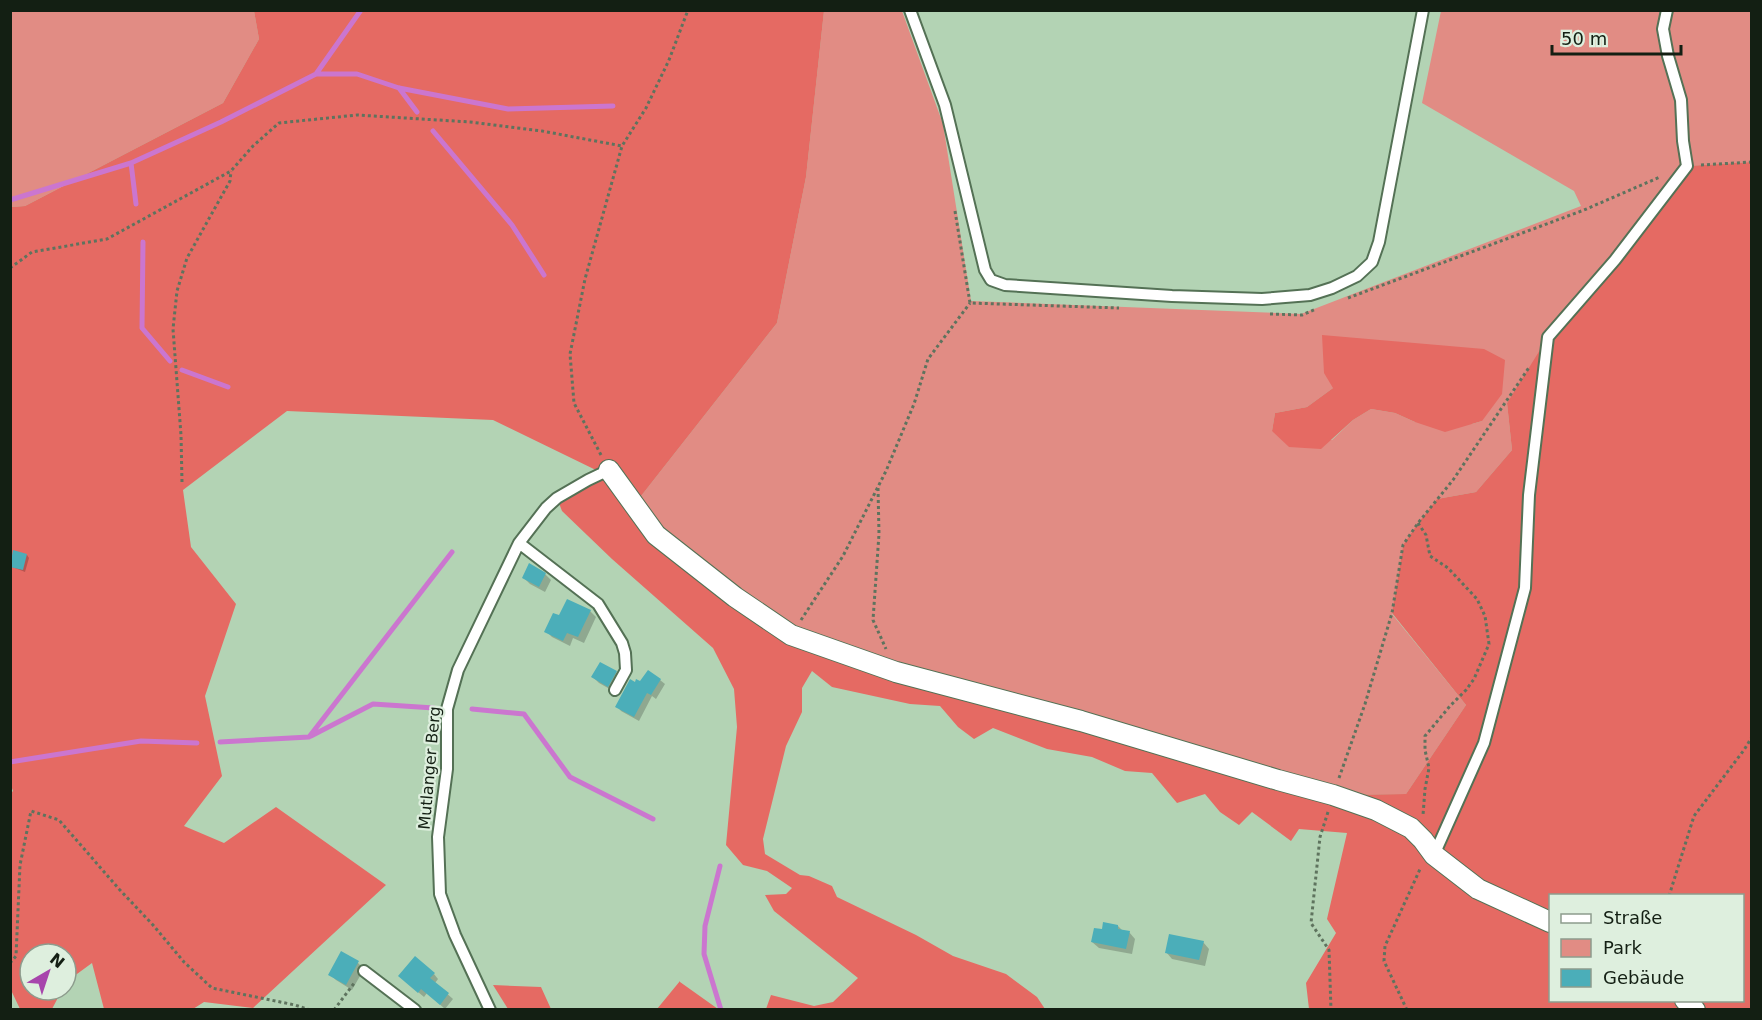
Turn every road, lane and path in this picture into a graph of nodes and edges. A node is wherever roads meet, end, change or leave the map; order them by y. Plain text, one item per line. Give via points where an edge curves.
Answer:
1 (688, 10) edge
2 (910, 10) edge
3 (1423, 10) edge
4 (1667, 10) edge
5 (622, 146) junction
6 (1752, 162) edge
7 (1687, 166) junction
8 (231, 171) junction
9 (954, 208) dead end
10 (10, 268) edge
11 (1345, 298) dead end
12 (970, 303) junction
13 (1323, 307) dead end
14 (1124, 308) dead end
15 (1266, 314) dead end
16 (1532, 364) dead end
17 (609, 470) junction
18 (182, 482) dead end
19 (878, 486) junction
20 (1418, 523) junction
21 (519, 543) junction
22 (791, 634) junction
23 (896, 672) junction
24 (615, 690) dead end
25 (1752, 737) edge
26 (1333, 795) junction
27 (1429, 848) junction
28 (1669, 894) edge
29 (1549, 921) edge
30 (10, 963) edge
31 (364, 971) joint
32 (310, 1010) edge
33 (334, 1010) edge
34 (415, 1010) edge
35 (490, 1010) edge
36 (1331, 1010) edge
37 (1407, 1010) edge

1 - 5 path via 646,108
2 - 3 lane via 945,105 980,254 991,280 1005,285 1262,299 1310,295 1332,288 1357,276 1372,262
4 - 7 lane via 1663,29 1681,100
5 - 8 path via 470,122 357,115 279,123
5 - 17 path via 585,279 570,354 574,403
6 - 7 path
7 - 11 path via 1584,210
7 - 27 lane via 1615,260 1548,337 1529,495 1525,588 1484,743
8 - 10 path via 107,239 32,252
8 - 18 path via 230,182 187,258 177,291 172,329
9 - 12 path
12 - 14 path
12 - 19 path via 928,359 914,404
13 - 15 path via 1302,315
16 - 20 path via 1453,480
17 - 21 lane, Mutlanger Berg via 557,498
17 - 22 street via 656,535 735,597
19 - 22 path via 843,556
19 - 23 path via 873,620
20 - 26 path via 1403,546 1392,614
20 - 27 path via 1426,535 1430,556 1448,568 1476,598 1485,616 1488,644 1474,679 1425,736
21 - 24 lane via 598,604 625,653 626,670
21 - 35 lane, Mutlanger Berg via 458,670 447,709 447,769 438,837 440,894
22 - 23 street
23 - 26 street
25 - 28 path via 1694,816
26 - 27 street via 1411,828
26 - 36 path via 1320,837 1311,923 1329,950
27 - 29 street via 1478,889
27 - 37 path via 1385,946 1384,961
30 - 32 path via 16,956 20,865 31,811 59,820 184,962 212,988
31 - 33 path
31 - 34 lane

